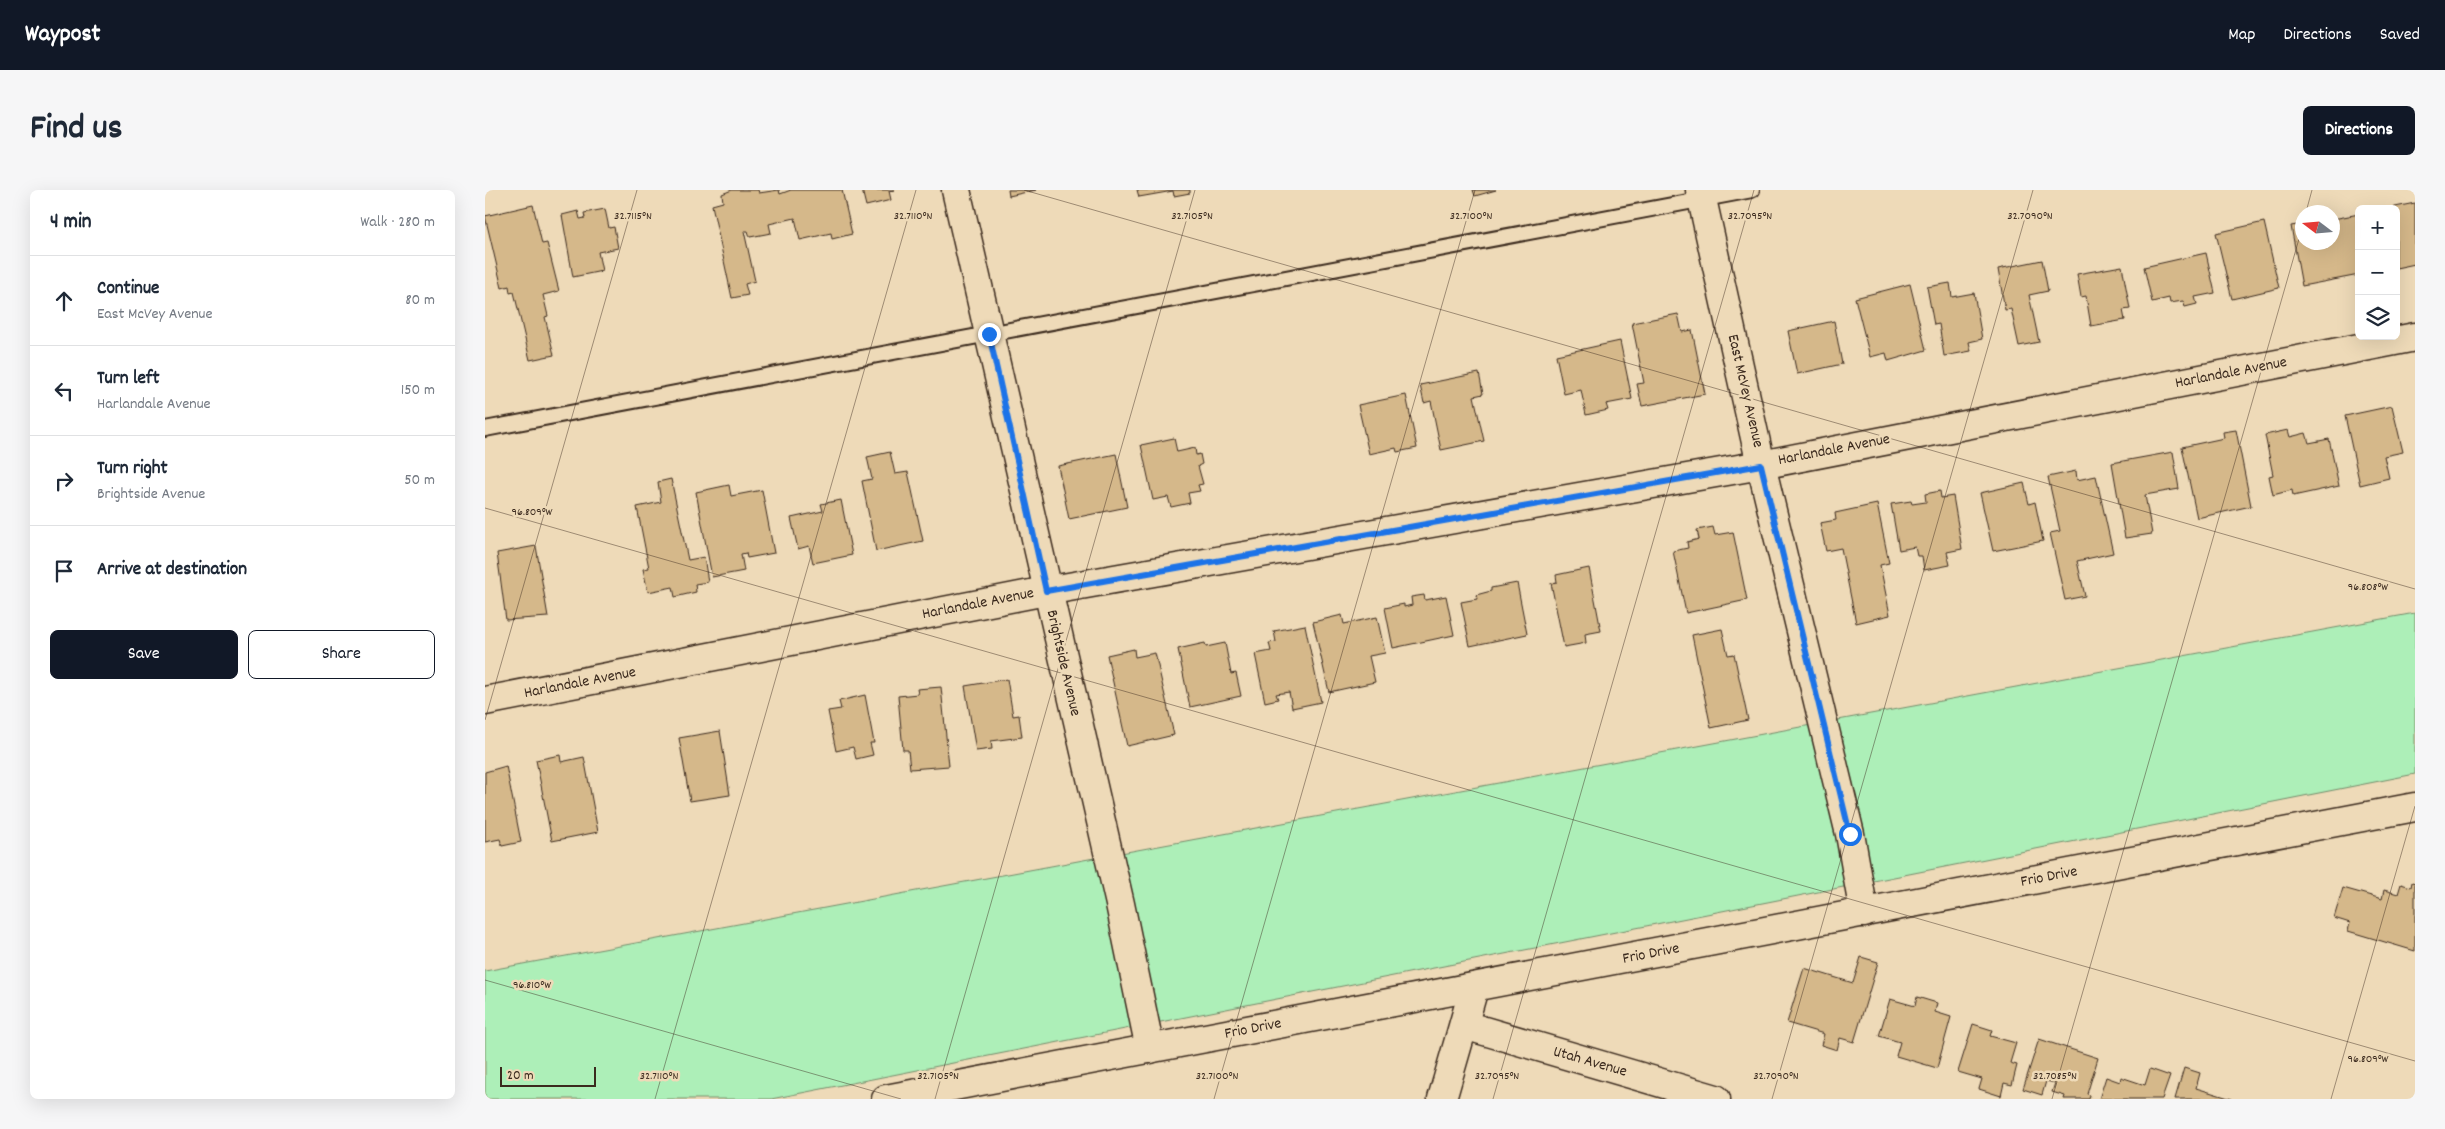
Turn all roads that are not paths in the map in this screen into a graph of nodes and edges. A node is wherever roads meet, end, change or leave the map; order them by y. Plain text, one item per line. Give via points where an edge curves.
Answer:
1 (956, 190) edge
2 (1752, 190) edge
3 (1701, 195) edge
4 (989, 334) junction
5 (2415, 337) edge
6 (485, 429) edge
7 (1761, 465) junction
8 (1046, 591) junction
9 (485, 702) edge
10 (2415, 807) edge
11 (1865, 913) junction
12 (1474, 988) junction
13 (1464, 1025) junction
14 (1150, 1048) junction
15 (886, 1099) edge
16 (1442, 1099) edge
17 (1716, 1099) edge

1 - 4 street, Brightside Avenue
2 - 3 lane
3 - 4 lane
3 - 7 street, East McVey Avenue
4 - 6 lane
4 - 8 street, Brightside Avenue
5 - 7 street, Harlandale Avenue
7 - 8 street, Harlandale Avenue
7 - 11 street, East McVey Avenue via 1850,834
8 - 9 street, Harlandale Avenue
8 - 14 street, Brightside Avenue
10 - 11 street, Frio Drive
11 - 12 street, Frio Drive
12 - 13 street
12 - 14 street, Frio Drive
13 - 16 street
13 - 17 street, Utah Avenue
14 - 15 street, Frio Drive

